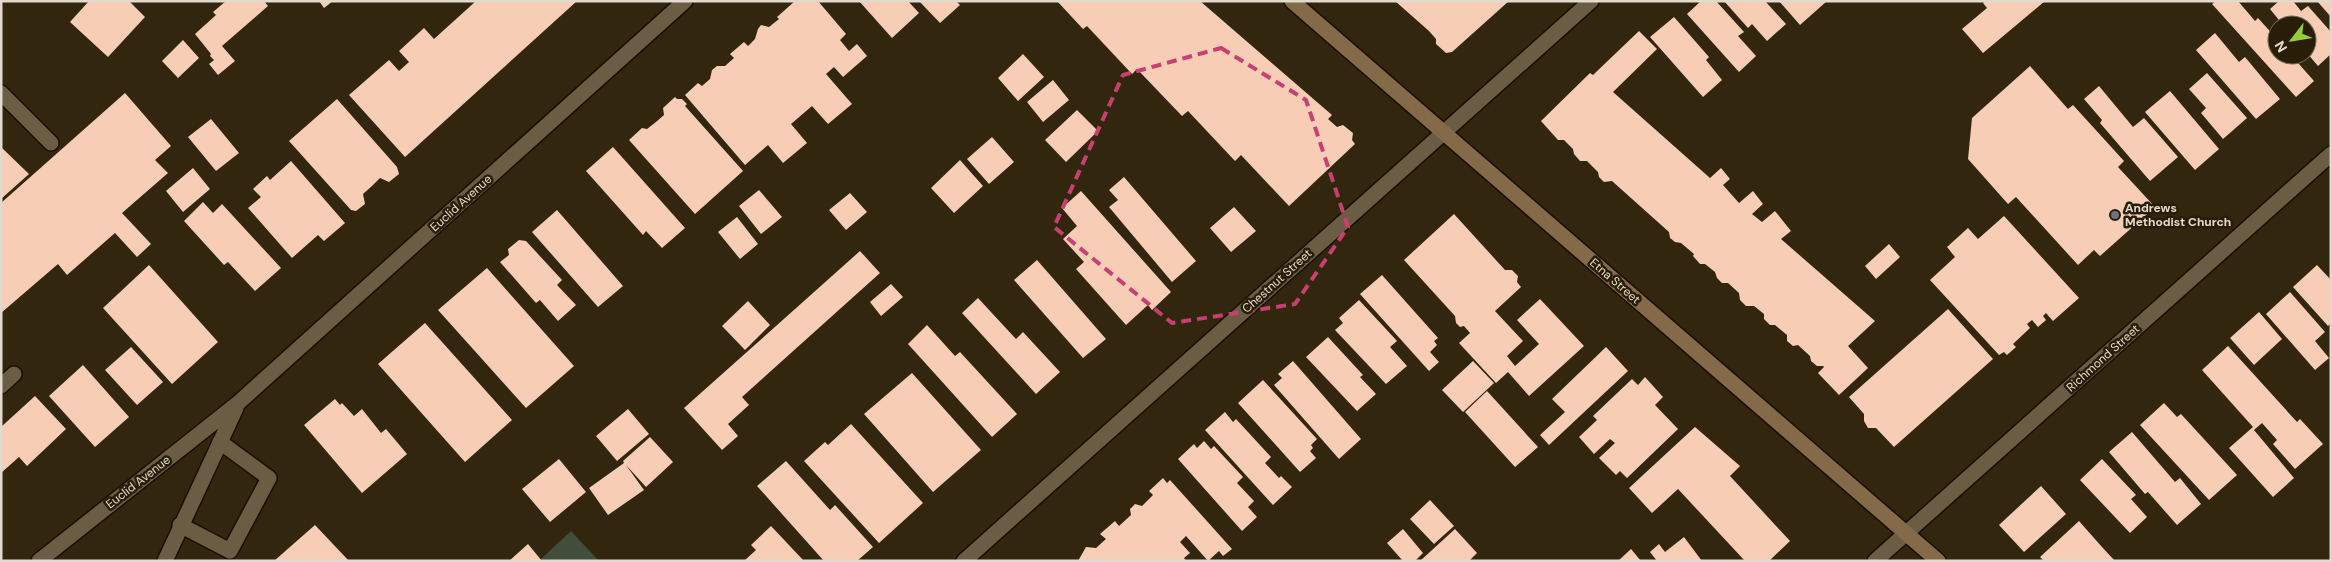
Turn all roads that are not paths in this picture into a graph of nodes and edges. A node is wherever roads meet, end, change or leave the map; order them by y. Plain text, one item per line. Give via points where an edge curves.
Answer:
1 (685, 1) edge
2 (1292, 1) edge
3 (1591, 1) edge
4 (1, 93) edge
5 (1443, 132) junction
6 (51, 142) dead end
7 (2331, 154) edge
8 (14, 374) dead end
9 (1, 386) edge
10 (237, 404) junction
11 (220, 442) junction
12 (180, 525) junction
13 (1906, 533) junction
14 (229, 556) edge
15 (39, 561) edge
16 (165, 561) edge
17 (964, 561) edge
18 (1875, 561) edge
19 (1938, 561) edge

1 - 10 street, Euclid Avenue
2 - 5 main road, Etna Street
3 - 5 street, Chestnut Street
4 - 6 street
5 - 13 main road, Etna Street
5 - 17 street, Chestnut Street
7 - 13 street, Richmond Street
8 - 9 street
10 - 11 street, Euclid Avenue
10 - 15 street, Euclid Avenue
11 - 12 street, Euclid Avenue
11 - 14 street via 269,478
12 - 14 street
12 - 16 street, Euclid Avenue
13 - 18 street, Richmond Street
13 - 19 main road, Etna Street

